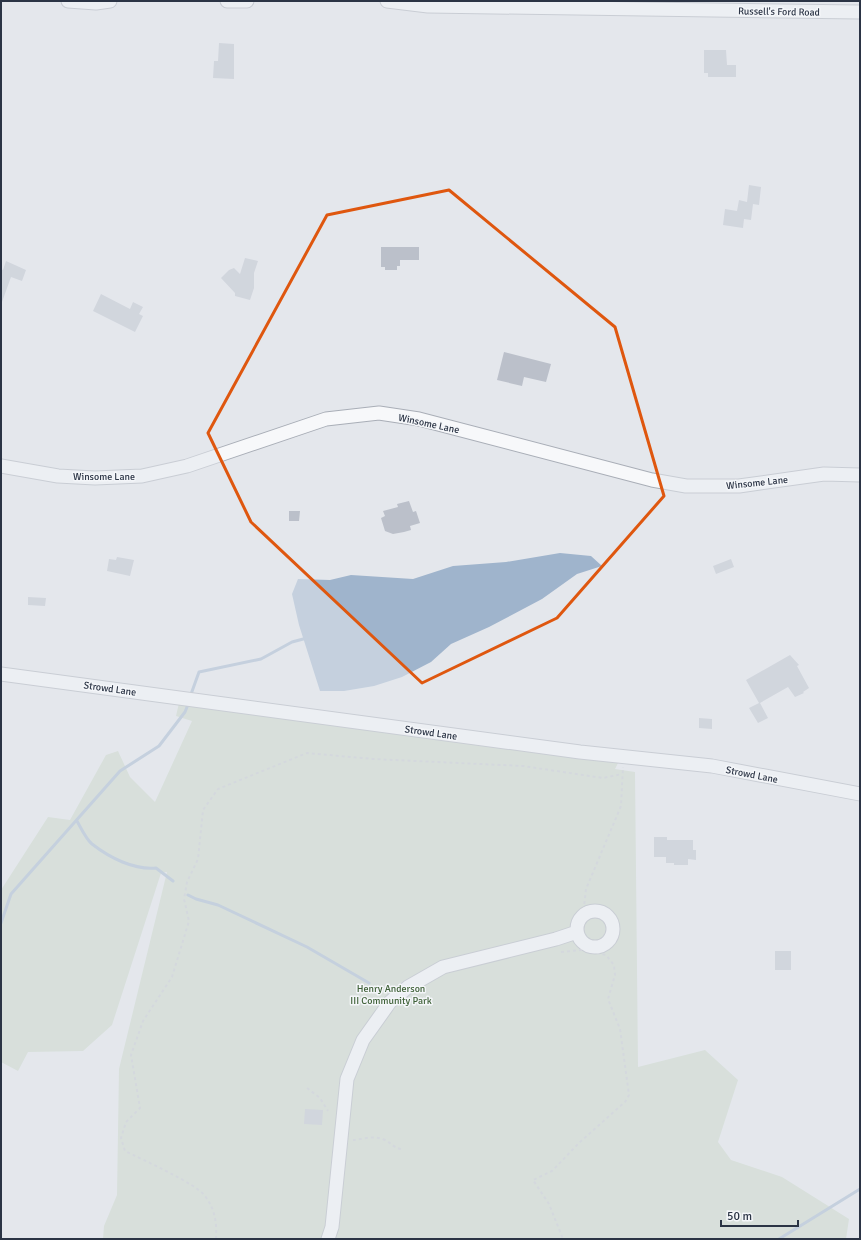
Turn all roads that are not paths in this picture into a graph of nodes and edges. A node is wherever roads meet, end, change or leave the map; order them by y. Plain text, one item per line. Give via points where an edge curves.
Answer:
1 (68, 1) edge
2 (110, 1) edge
3 (227, 1) edge
4 (247, 1) edge
5 (387, 1) edge
6 (860, 12) edge
7 (1, 466) edge
8 (860, 475) edge
9 (1, 674) edge
10 (860, 794) edge
11 (577, 932) junction
12 (328, 1239) edge

1 - 2 street
3 - 4 street
5 - 6 street, Russell's Ford Road via 428,6
7 - 8 street, Winsome Lane via 58,476 142,476 187,466 326,419 379,413 419,419 652,480 686,486 739,486 824,474
9 - 10 street, Strowd Lane via 625,757 712,766
11 - 11 street via 583,916 594,911 605,914 612,924 611,937 603,945 594,947 584,943
11 - 12 street via 443,967 408,987 390,1002 364,1040 347,1079 332,1226

